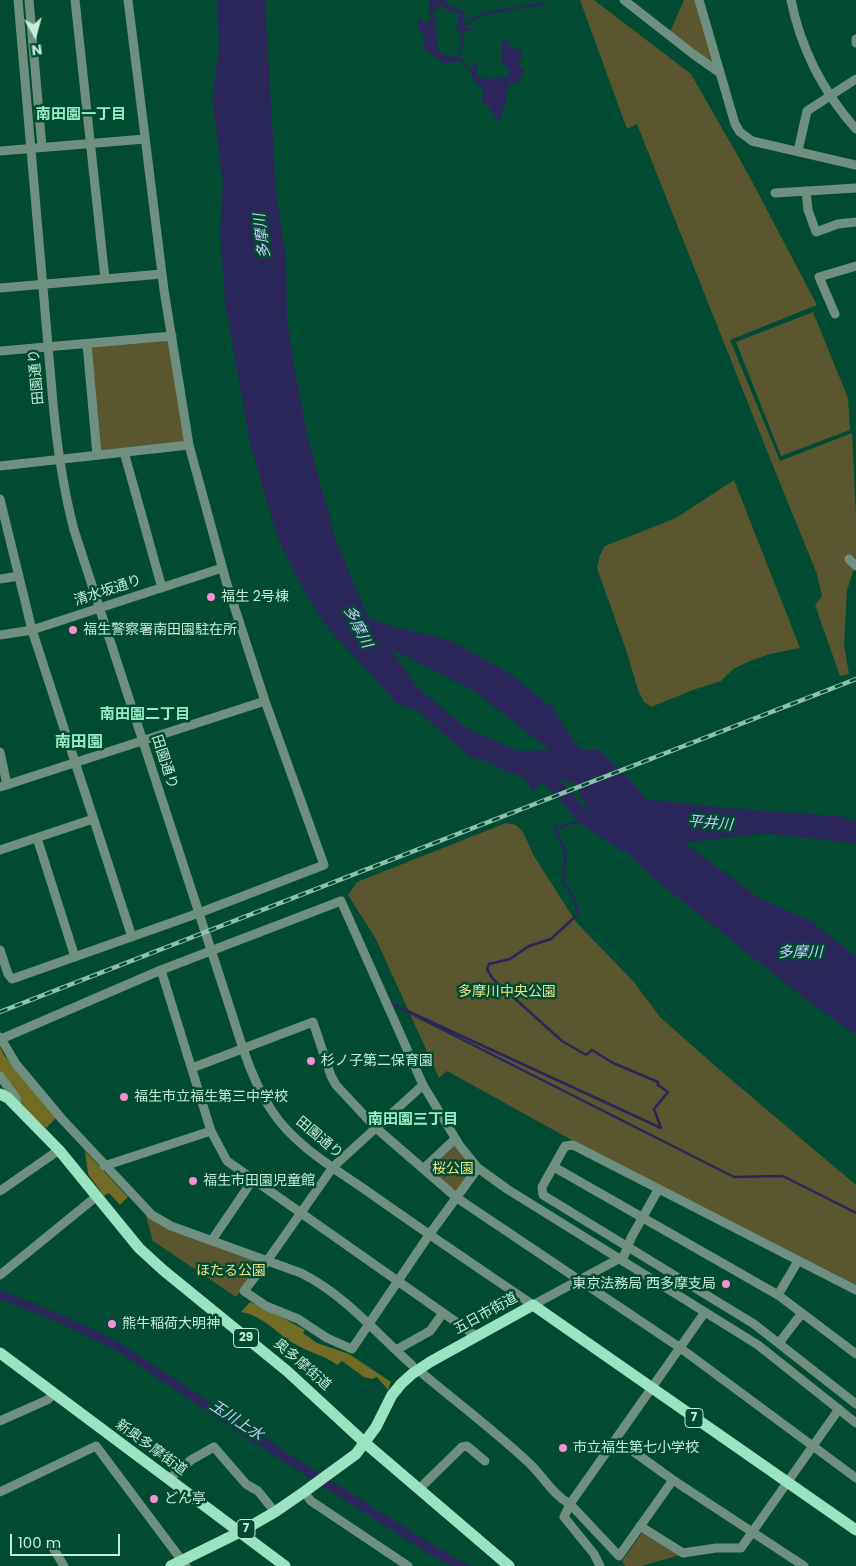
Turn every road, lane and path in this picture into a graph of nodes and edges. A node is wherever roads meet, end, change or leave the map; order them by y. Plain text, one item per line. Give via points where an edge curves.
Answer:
1 (18, 0) edge
2 (29, 0) edge
3 (75, 0) edge
4 (128, 0) edge
5 (624, 0) edge
6 (699, 0) edge
7 (791, 0) edge
8 (856, 39) edge
9 (856, 44) edge
10 (720, 73) junction
11 (856, 79) edge
12 (830, 96) junction
13 (856, 130) edge
14 (145, 139) junction
15 (90, 143) junction
16 (42, 147) junction
17 (30, 148) junction
18 (0, 151) edge
19 (798, 151) junction
20 (856, 165) edge
21 (856, 188) edge
22 (806, 191) junction
23 (775, 192) dead end
24 (856, 222) edge
25 (856, 266) edge
26 (162, 274) junction
27 (105, 279) junction
28 (42, 285) junction
29 (0, 288) edge
30 (835, 314) dead end
31 (172, 336) junction
32 (87, 344) junction
33 (48, 347) junction
34 (0, 351) edge
35 (189, 445) junction
36 (124, 452) junction
37 (97, 455) junction
38 (59, 460) junction
39 (0, 466) edge
40 (0, 499) edge
41 (3, 521) edge
42 (849, 559) dead end
43 (856, 566) edge
44 (222, 568) junction
45 (19, 576) junction
46 (0, 579) edge
47 (162, 588) junction
48 (100, 608) junction
49 (32, 630) junction
50 (0, 635) edge
51 (264, 701) junction
52 (143, 741) junction
53 (0, 752) edge
54 (75, 763) junction
55 (4, 786) edge
56 (93, 819) junction
57 (37, 838) junction
58 (0, 850) edge
59 (199, 913) junction
60 (132, 937) junction
61 (0, 950) edge
62 (211, 951) junction
63 (75, 957) junction
64 (161, 970) junction
65 (1, 1038) edge
66 (244, 1049) junction
67 (192, 1068) junction
68 (0, 1076) edge
69 (423, 1085) junction
70 (0, 1094) edge
71 (17, 1107) junction
72 (376, 1128) junction
73 (211, 1131) junction
74 (455, 1139) junction
75 (59, 1150) junction
76 (104, 1166) junction
77 (333, 1167) junction
78 (554, 1167) junction
79 (423, 1168) junction
80 (478, 1168) junction
81 (252, 1181) junction
82 (656, 1189) junction
83 (0, 1191) edge
84 (97, 1196) junction
85 (456, 1198) junction
86 (300, 1214) junction
87 (640, 1217) junction
88 (429, 1235) junction
89 (212, 1240) junction
90 (625, 1244) junction
91 (616, 1256) junction
92 (268, 1261) junction
93 (798, 1261) junction
94 (0, 1275) edge
95 (578, 1280) junction
96 (398, 1282) junction
97 (856, 1290) edge
98 (778, 1295) junction
99 (533, 1305) junction
100 (705, 1312) junction
101 (442, 1313) junction
102 (802, 1313) junction
103 (369, 1324) junction
104 (476, 1336) junction
105 (780, 1343) junction
106 (679, 1347) junction
107 (396, 1350) junction
108 (0, 1353) edge
109 (856, 1354) edge
110 (412, 1365) dead end
111 (423, 1374) dead end
112 (652, 1389) junction
113 (54, 1394) junction
114 (856, 1404) edge
115 (839, 1409) junction
116 (0, 1421) edge
117 (856, 1423) edge
118 (104, 1431) junction
119 (616, 1439) junction
120 (364, 1442) junction
121 (96, 1446) junction
122 (812, 1446) junction
123 (485, 1461) dead end
124 (856, 1478) edge
125 (169, 1479) junction
126 (672, 1480) junction
127 (787, 1482) junction
128 (419, 1489) junction
129 (0, 1492) edge
130 (304, 1492) junction
131 (570, 1504) junction
132 (275, 1512) junction
133 (640, 1526) junction
134 (856, 1530) edge
135 (240, 1532) junction
136 (752, 1532) junction
137 (50, 1543) dead end
138 (185, 1563) edge
139 (64, 1566) edge
140 (171, 1566) edge
141 (285, 1566) edge
142 (408, 1566) edge
143 (509, 1566) edge
144 (600, 1566) edge
145 (804, 1566) edge

1 - 17 street, 田園通り
2 - 16 street
3 - 15 street
4 - 14 street
5 - 10 street
6 - 10 street
7 - 12 street via 809,58
8 - 9 street
10 - 19 street via 740,132 752,141
11 - 12 street
12 - 13 street
12 - 19 street via 807,111
14 - 15 street
14 - 26 street
15 - 16 street
15 - 27 street
16 - 17 street
17 - 18 street
17 - 28 street, 田園通り
19 - 20 street
21 - 22 street
22 - 23 street
22 - 24 street via 808,210 816,232
25 - 30 street via 819,277
26 - 27 street
26 - 31 street
27 - 28 street
28 - 29 street
28 - 33 street, 田園通り
31 - 32 street
31 - 35 street
32 - 33 street
32 - 37 street
33 - 34 street
33 - 38 street, 田園通り
35 - 36 street
35 - 44 street
36 - 37 street
36 - 47 street
37 - 38 street
38 - 39 street
38 - 48 street, 田園通り via 74,530
40 - 41 street
41 - 45 street
42 - 43 street
44 - 47 street, 清水坂通り
44 - 51 street
45 - 46 street
45 - 49 street
47 - 48 street, 清水坂通り
48 - 49 street, 清水坂通り
48 - 52 street, 田園通り
49 - 50 street, 清水坂通り
49 - 54 street
51 - 52 street
51 - 59 street via 324,865
52 - 54 street
52 - 59 street, 田園通り
53 - 55 street
54 - 55 street
54 - 56 street
56 - 57 street
56 - 60 street
57 - 58 street
57 - 63 street
59 - 60 street
59 - 62 street, 田園通り
60 - 63 street
61 - 63 street via 12,979
62 - 64 street
62 - 66 street, 田園通り
62 - 69 street via 342,901
64 - 65 street
64 - 67 street
65 - 76 street via 23,1073
66 - 67 street
66 - 72 street via 313,1022 336,1085
66 - 77 street, 田園通り via 273,1113 301,1142
67 - 73 street
68 - 71 street via 16,1098
69 - 72 street
69 - 74 street
70 - 71 main road, 奥多摩街道 / 29
71 - 75 main road, 奥多摩街道 / 29
72 - 77 street
72 - 79 street
73 - 76 street
73 - 81 street via 227,1162
74 - 79 street
74 - 80 street
75 - 83 street
75 - 84 main road, 奥多摩街道 / 29
76 - 89 street via 152,1215 171,1226
77 - 86 street
77 - 88 street, 田園通り
78 - 82 street via 565,1146 570,1145
78 - 87 street
78 - 90 street via 542,1187 543,1195
79 - 85 street
80 - 85 street
80 - 91 street via 506,1189
81 - 86 street
81 - 89 street
82 - 87 street
82 - 93 street
84 - 94 street
84 - 120 main road, 奥多摩街道 / 29 via 139,1248 287,1371
85 - 88 street
85 - 95 street
86 - 92 street
86 - 96 street
87 - 90 street via 627,1235
87 - 98 street
88 - 96 street
88 - 99 street, 田園通り
89 - 92 street
90 - 91 street
90 - 105 street
91 - 95 street
91 - 100 street
92 - 103 street via 318,1282 344,1300
92 - 103 street via 244,1291 266,1306 298,1319 327,1338 352,1349
93 - 97 street
93 - 98 street
95 - 99 street
95 - 106 street
96 - 101 street
96 - 103 street
98 - 102 street
99 - 104 main road, 五日市街道 / 7
99 - 112 main road, 五日市街道 / 7
100 - 106 street
100 - 115 street via 758,1345
101 - 104 street
101 - 107 street via 430,1331
102 - 105 street
102 - 109 street
103 - 107 street
104 - 120 main road, 五日市街道 / 7 via 430,1362 401,1384
105 - 114 street
106 - 112 street
106 - 122 street
107 - 110 street
108 - 113 main road, 新奥多摩街道
111 - 131 street via 505,1441 532,1465 562,1500
112 - 119 street
112 - 127 main road, 五日市街道 / 7
113 - 116 street
113 - 118 main road, 新奥多摩街道
115 - 117 street
115 - 122 street
118 - 121 street
118 - 125 main road, 新奥多摩街道
119 - 126 street
119 - 131 street
120 - 128 main road, 奥多摩街道 / 29
120 - 130 main road, 五日市街道 / 7 via 356,1454
121 - 129 street
121 - 138 street
122 - 124 street
122 - 127 street
123 - 128 street via 467,1446 462,1447
125 - 132 street via 190,1460 214,1447
125 - 135 main road, 新奥多摩街道
126 - 133 street
126 - 136 street
127 - 134 main road, 五日市街道 / 7
127 - 136 street
128 - 143 main road, 奥多摩街道 / 29
130 - 132 main road, 五日市街道 / 7
130 - 142 street via 311,1501
131 - 133 street via 619,1556
131 - 144 street via 564,1517
132 - 135 main road, 五日市街道 / 7
133 - 136 street via 683,1553 741,1548
135 - 138 main road, 五日市街道 / 7
135 - 141 main road, 新奥多摩街道
136 - 145 street
137 - 139 street
138 - 140 main road, 五日市街道 / 7

